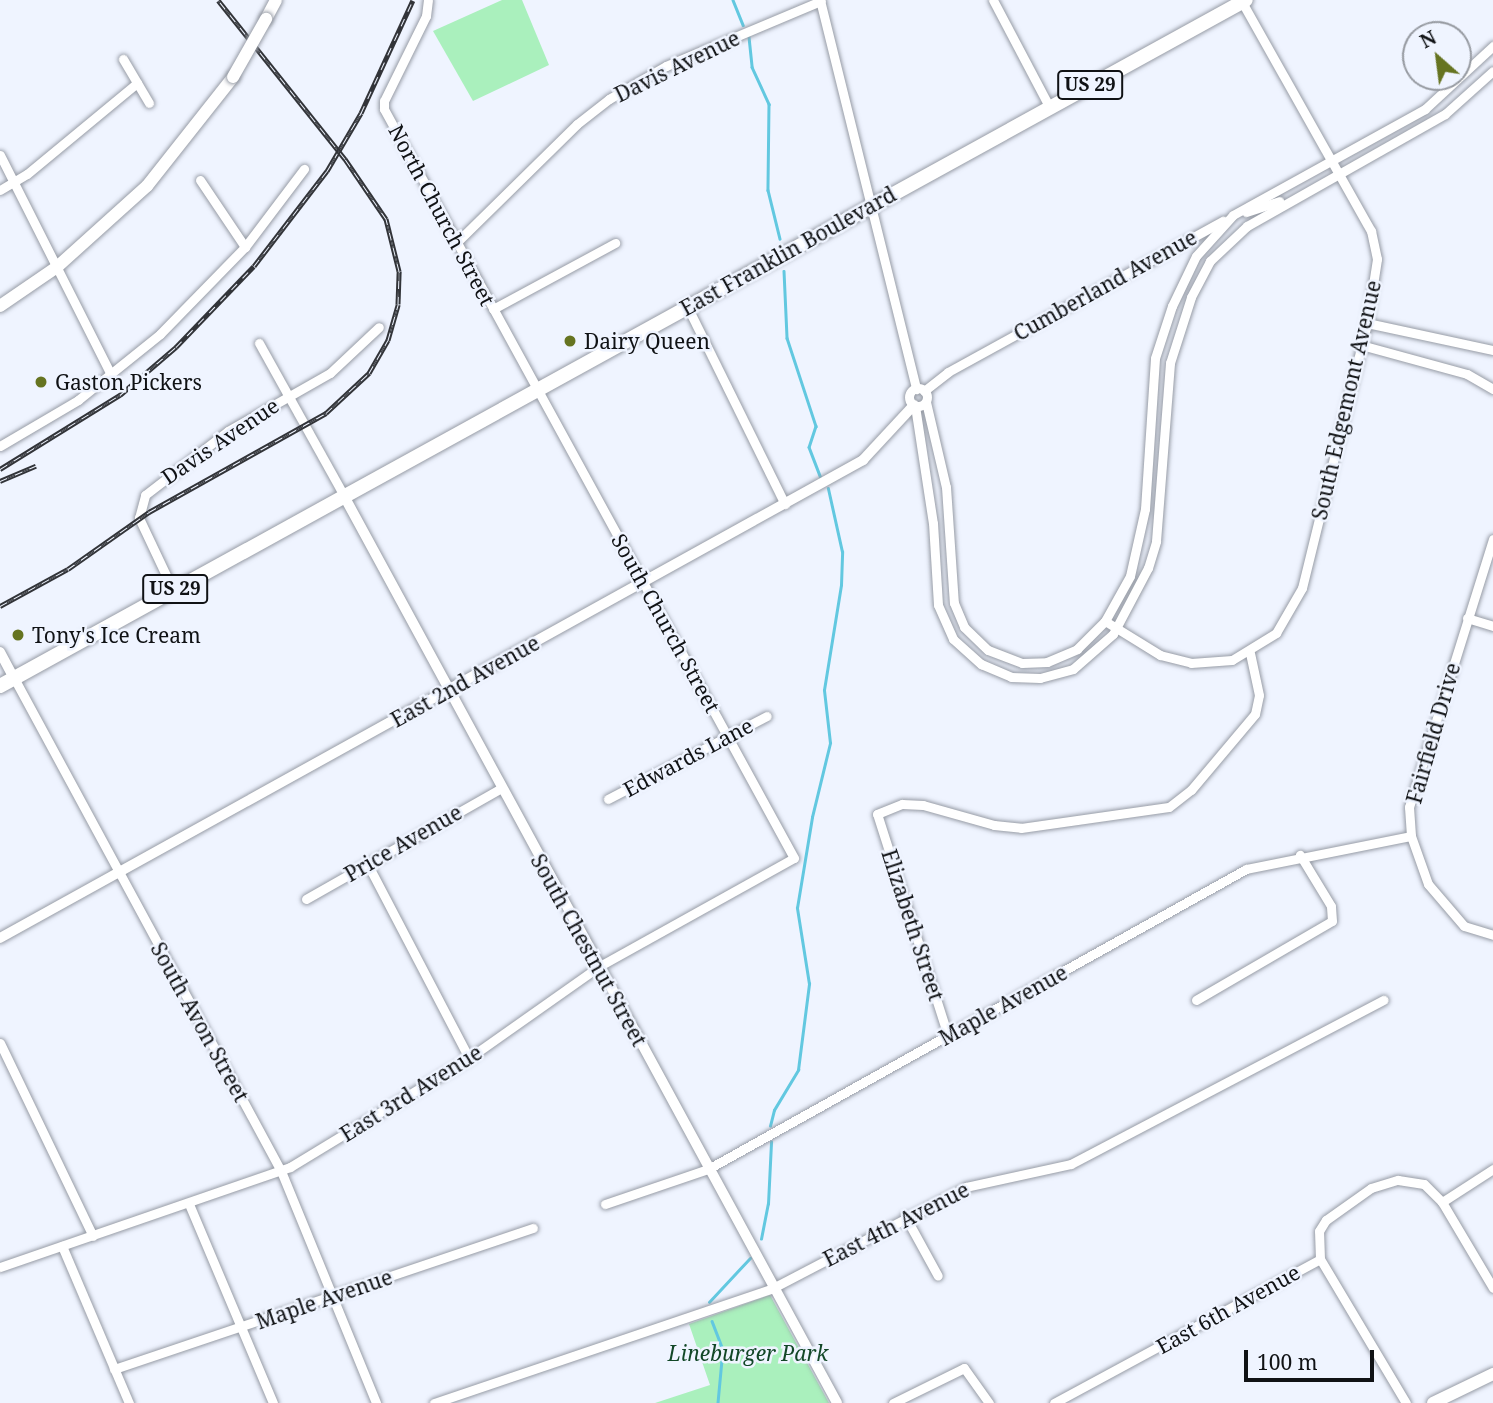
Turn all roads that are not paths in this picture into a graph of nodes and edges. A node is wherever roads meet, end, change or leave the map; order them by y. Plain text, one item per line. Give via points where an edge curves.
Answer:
1 (276, 0) edge
2 (428, 0) edge
3 (993, 0) edge
4 (820, 1) edge
5 (1243, 1) edge
6 (1493, 46) edge
7 (123, 59) dead end
8 (1493, 71) edge
9 (137, 83) junction
10 (149, 103) dead end
11 (1050, 107) junction
12 (0, 155) edge
13 (1329, 160) junction
14 (304, 169) dead end
15 (1336, 173) junction
16 (200, 180) dead end
17 (15, 183) junction
18 (0, 190) edge
19 (1294, 196) junction
20 (873, 204) junction
21 (1233, 215) junction
22 (457, 242) junction
23 (615, 243) dead end
24 (245, 247) junction
25 (57, 267) junction
26 (0, 306) edge
27 (687, 306) junction
28 (493, 309) junction
29 (1367, 323) junction
30 (379, 327) dead end
31 (259, 343) dead end
32 (1361, 345) junction
33 (1493, 350) edge
34 (111, 375) junction
35 (537, 388) junction
36 (1493, 388) edge
37 (920, 390) junction
38 (289, 396) junction
39 (926, 402) junction
40 (914, 405) junction
41 (0, 446) edge
42 (344, 496) junction
43 (785, 504) junction
44 (1493, 539) edge
45 (644, 582) junction
46 (173, 590) junction
47 (1467, 618) junction
48 (1105, 621) junction
49 (1493, 626) edge
50 (1117, 628) junction
51 (0, 652) edge
52 (1250, 653) junction
53 (14, 678) junction
54 (0, 686) edge
55 (448, 690) junction
56 (768, 716) dead end
57 (728, 737) junction
58 (500, 789) junction
59 (608, 799) dead end
60 (1411, 836) junction
61 (1300, 855) junction
62 (794, 858) joint
63 (367, 863) junction
64 (118, 873) junction
65 (306, 899) dead end
66 (1493, 936) edge
67 (0, 938) edge
68 (598, 967) junction
69 (1196, 1000) dead end
70 (1384, 1000) dead end
71 (948, 1036) junction
72 (0, 1043) edge
73 (469, 1058) junction
74 (708, 1169) junction
75 (1493, 1169) edge
76 (281, 1171) junction
77 (1442, 1202) junction
78 (189, 1203) junction
79 (605, 1204) dead end
80 (905, 1216) junction
81 (533, 1228) dead end
82 (93, 1236) junction
83 (62, 1246) junction
84 (1320, 1259) junction
85 (0, 1267) edge
86 (938, 1276) dead end
87 (773, 1288) junction
88 (1493, 1288) edge
89 (332, 1297) junction
90 (242, 1327) junction
91 (114, 1369) junction
92 (1493, 1374) edge
93 (129, 1403) edge
94 (273, 1403) edge
95 (376, 1403) edge
96 (434, 1403) edge
97 (837, 1403) edge
98 (893, 1403) edge
99 (989, 1403) edge
100 (1054, 1403) edge
101 (1406, 1403) edge
102 (1433, 1403) edge

1 - 25 main road, bridge via 233,77 147,186
2 - 22 street, North Church Street via 426,16 384,109
3 - 11 street
4 - 20 street
4 - 22 street, Davis Avenue via 666,66 609,99 577,124
5 - 11 main road, East Franklin Boulevard / US 29
5 - 13 street, South Edgemont Avenue
6 - 13 street via 1436,101
7 - 9 street
8 - 15 street via 1445,114
9 - 10 street
9 - 17 street
11 - 20 main road, East Franklin Boulevard / US 29
12 - 17 street
13 - 15 street, South Edgemont Avenue
13 - 21 street
14 - 24 street
15 - 19 street
15 - 29 street, South Edgemont Avenue via 1371,231 1377,260
16 - 24 street
17 - 18 street
17 - 25 street
19 - 21 street, Cumberland Avenue
19 - 50 street via 1219,250 1191,297 1168,377 1156,541 1138,593
20 - 27 main road, East Franklin Boulevard / US 29
20 - 37 street
21 - 37 street, Cumberland Avenue
21 - 48 street via 1196,256 1162,331 1151,385 1143,522 1130,576
22 - 28 street, North Church Street
23 - 28 street
24 - 34 street via 185,311
25 - 26 main road
25 - 34 street
27 - 35 main road, East Franklin Boulevard / US 29
27 - 43 street
28 - 35 street, North Church Street
29 - 32 street, South Edgemont Avenue
29 - 33 street
30 - 38 street, Davis Avenue via 330,373
31 - 38 street
32 - 36 street via 1469,374
32 - 52 street, South Edgemont Avenue via 1302,588 1276,633
34 - 41 street
35 - 42 main road, East Franklin Boulevard / US 29
35 - 45 street, South Church Street
37 - 39 street
37 - 40 street via 909,397
38 - 42 street
38 - 46 street, Davis Avenue via 217,439 145,495 139,518
39 - 40 street
39 - 48 street via 946,487 954,603 971,636 1010,660 1047,662 1077,649
40 - 43 street, East 2nd Avenue via 863,460
40 - 50 street via 933,523 938,605 962,649 1001,673 1040,678 1082,663
42 - 46 main road, East Franklin Boulevard / US 29
42 - 55 street, South Chestnut Street
43 - 45 street, East 2nd Avenue
44 - 47 street, Fairfield Drive
45 - 55 street, East 2nd Avenue
45 - 57 street, South Church Street
46 - 53 main road, East Franklin Boulevard / US 29
47 - 49 street
47 - 60 street, Fairfield Drive via 1417,774 1409,807
48 - 50 street, South Edgemont Avenue
50 - 52 street, South Edgemont Avenue via 1182,662 1210,664
51 - 53 street, South Avon Street
52 - 71 street, Elizabeth Street via 1259,695 1255,713 1191,790 1169,807 1021,828 923,805 902,804 877,814
53 - 54 main road, East Franklin Boulevard / US 29
53 - 64 street, South Avon Street
55 - 58 street, South Chestnut Street
55 - 64 street, East 2nd Avenue
56 - 57 street, Edwards Lane
57 - 59 street, Edwards Lane
57 - 62 street, South Church Street
58 - 63 street, Price Avenue
58 - 68 street, South Chestnut Street
60 - 61 street, Maple Avenue
60 - 66 street, Fairfield Drive via 1421,872 1444,907 1464,926
61 - 69 street via 1331,906 1332,921
61 - 71 street, Maple Avenue via 1246,869
62 - 68 street, East 3rd Avenue
63 - 65 street, Price Avenue
63 - 73 street
64 - 67 street, East 2nd Avenue
64 - 76 street, South Avon Street
68 - 73 street, East 3rd Avenue
68 - 74 street, South Chestnut Street
70 - 80 street, East 4th Avenue via 1071,1164 977,1184
71 - 74 street, Maple Avenue
72 - 82 street
73 - 76 street, East 3rd Avenue
74 - 79 street, Maple Avenue
74 - 87 street, South Chestnut Street
75 - 77 street
76 - 78 street, East 3rd Avenue
76 - 89 street, South Avon Street
77 - 84 street, East 6th Avenue via 1424,1184 1411,1180 1371,1188 1326,1220 1319,1231
77 - 88 street
78 - 82 street, East 3rd Avenue
78 - 90 street
80 - 86 street
80 - 87 street, East 4th Avenue
81 - 89 street, Maple Avenue
82 - 83 street, East 3rd Avenue
83 - 85 street, East 3rd Avenue
83 - 91 street
84 - 100 street, East 6th Avenue
84 - 101 street
87 - 96 street, East 4th Avenue
87 - 97 street, South Chestnut Street
89 - 90 street, Maple Avenue
89 - 95 street, South Avon Street
90 - 91 street, Maple Avenue
90 - 94 street
91 - 93 street
92 - 102 main road
98 - 99 street via 964,1368

